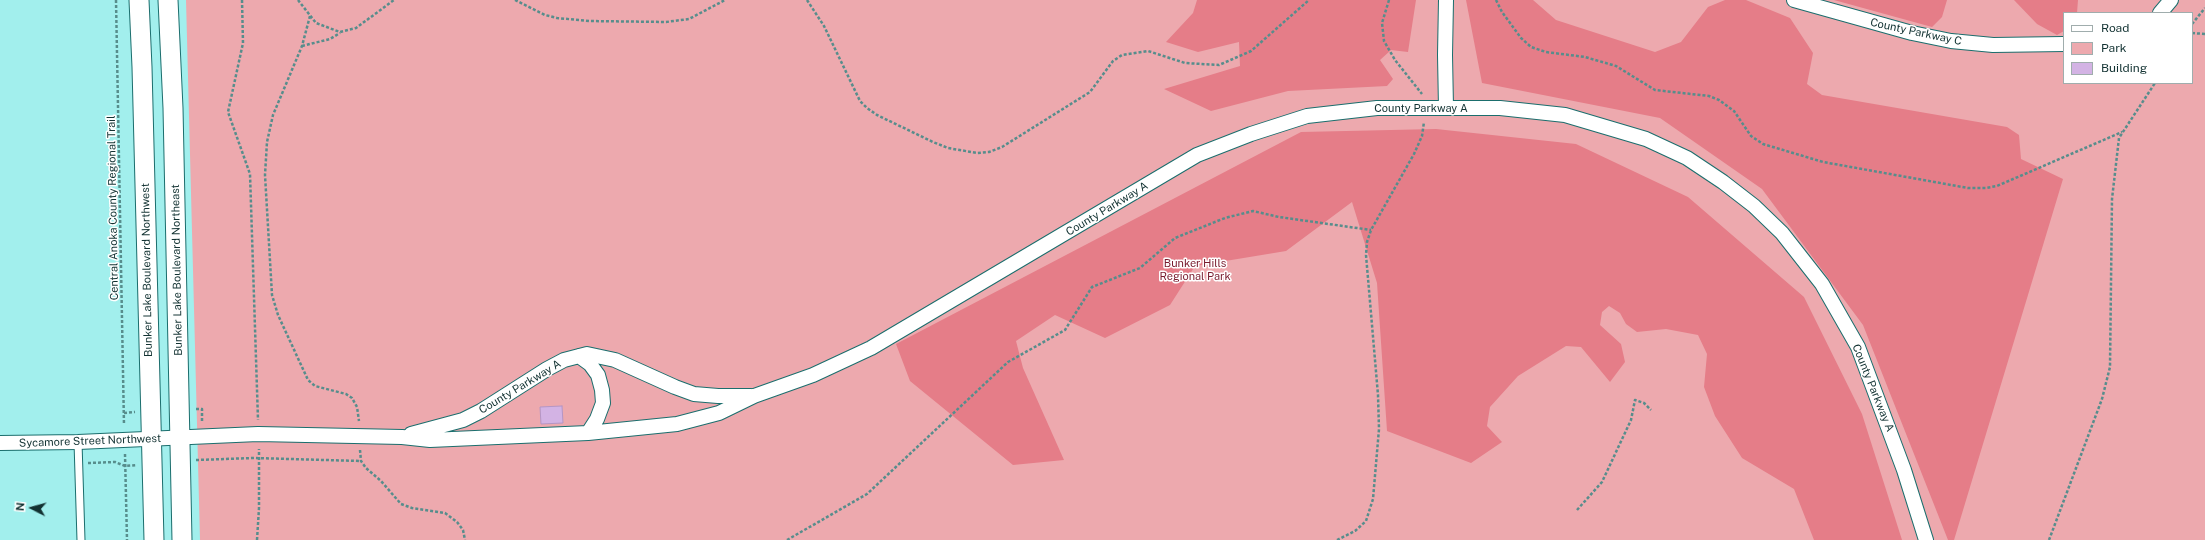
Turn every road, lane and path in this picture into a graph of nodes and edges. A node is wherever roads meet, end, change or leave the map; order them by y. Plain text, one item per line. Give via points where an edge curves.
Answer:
1 (116, 0) edge
2 (139, 0) edge
3 (168, 0) edge
4 (242, 0) edge
5 (298, 0) edge
6 (394, 0) edge
7 (515, 0) edge
8 (725, 0) edge
9 (807, 0) edge
10 (1309, 0) edge
11 (1389, 0) edge
12 (1446, 0) edge
13 (1496, 0) edge
14 (1794, 0) edge
15 (2172, 0) edge
16 (2205, 8) edge
17 (2161, 12) edge
18 (310, 16) junction
19 (2193, 23) edge
20 (340, 32) junction
21 (2193, 33) edge
22 (2205, 34) edge
23 (2063, 44) edge
24 (302, 46) junction
25 (2154, 84) edge
26 (1422, 92) dead end
27 (1446, 108) junction
28 (1424, 123) dead end
29 (2122, 132) junction
30 (1371, 230) junction
31 (579, 356) junction
32 (754, 396) junction
33 (1651, 410) dead end
34 (123, 416) dead end
35 (359, 423) dead end
36 (588, 433) junction
37 (258, 434) junction
38 (402, 436) junction
39 (181, 438) junction
40 (150, 439) junction
41 (78, 442) junction
42 (0, 443) edge
43 (360, 446) dead end
44 (259, 458) junction
45 (201, 460) dead end
46 (79, 461) junction
47 (361, 461) junction
48 (1577, 510) dead end
49 (81, 540) edge
50 (127, 540) edge
51 (154, 540) edge
52 (182, 540) edge
53 (257, 540) edge
54 (465, 540) edge
55 (787, 540) edge
56 (1337, 540) edge
57 (1926, 540) edge
58 (2048, 540) edge

1 - 34 path, Central Anoka County Regional Trail
2 - 40 main road, Bunker Lake Boulevard Northwest
3 - 39 main road, Bunker Lake Boulevard Northeast
4 - 37 path via 243,43 228,112 250,174
5 - 18 path
6 - 20 path via 356,28
7 - 8 path via 557,18 666,22 689,19
9 - 10 path via 824,26 860,101 867,108 933,142 948,148 977,153 1002,147 1090,92 1113,61 1122,55 1148,51 1185,63 1219,66 1251,51
11 - 26 path via 1382,23 1384,41 1394,60
12 - 27 street
13 - 29 path via 1521,38 1531,47 1546,52 1585,57 1616,66 1655,90 1709,96 1734,111 1751,136 1763,144 1823,162 1968,188 1986,188 1997,186
14 - 23 street, County Parkway C via 1912,33 1951,41 1993,45
15 - 17 street
16 - 19 path
18 - 20 path via 316,23
18 - 24 path
20 - 24 path via 330,39
21 - 22 path
24 - 35 path via 273,115 267,142 265,175 272,295 278,315 308,380 316,386 352,398 357,407
25 - 29 path
27 - 32 street, County Parkway A via 1377,108 1307,116 1197,155 871,348 814,375
27 - 57 street, County Parkway A via 1500,108 1565,115 1640,137 1687,158 1754,206 1782,233 1822,284 1858,347 1900,456
28 - 30 path via 1422,136 1407,169
29 - 58 path via 2112,200 2110,367 2102,398
30 - 55 path via 1279,218 1253,212 1226,218 1175,238 1140,268 1092,286 1065,330 1008,362 868,494
30 - 56 path via 1366,255 1378,395 1373,499 1366,521 1355,531
31 - 32 street, County Parkway A via 599,356 615,360 694,394
31 - 36 street via 590,364 598,375 602,390 603,403
31 - 38 street, County Parkway A via 547,369 463,420
32 - 36 street, County Parkway A via 719,414 677,424
33 - 48 path via 1644,403 1635,400 1628,427 1602,482
36 - 38 street, County Parkway A via 430,440
37 - 38 street, County Parkway A
37 - 39 street, County Parkway A
37 - 44 path
39 - 40 street, Sycamore Street Northwest
39 - 52 main road, Bunker Lake Boulevard Northeast
40 - 41 street, Sycamore Street Northwest
40 - 51 main road, Bunker Lake Boulevard Northwest
41 - 42 street, Sycamore Street Northwest
41 - 46 lane
43 - 47 path
44 - 45 path
44 - 47 path
44 - 53 path
46 - 49 lane
46 - 50 path via 115,462 125,466
47 - 54 path via 401,504 445,513 463,530

